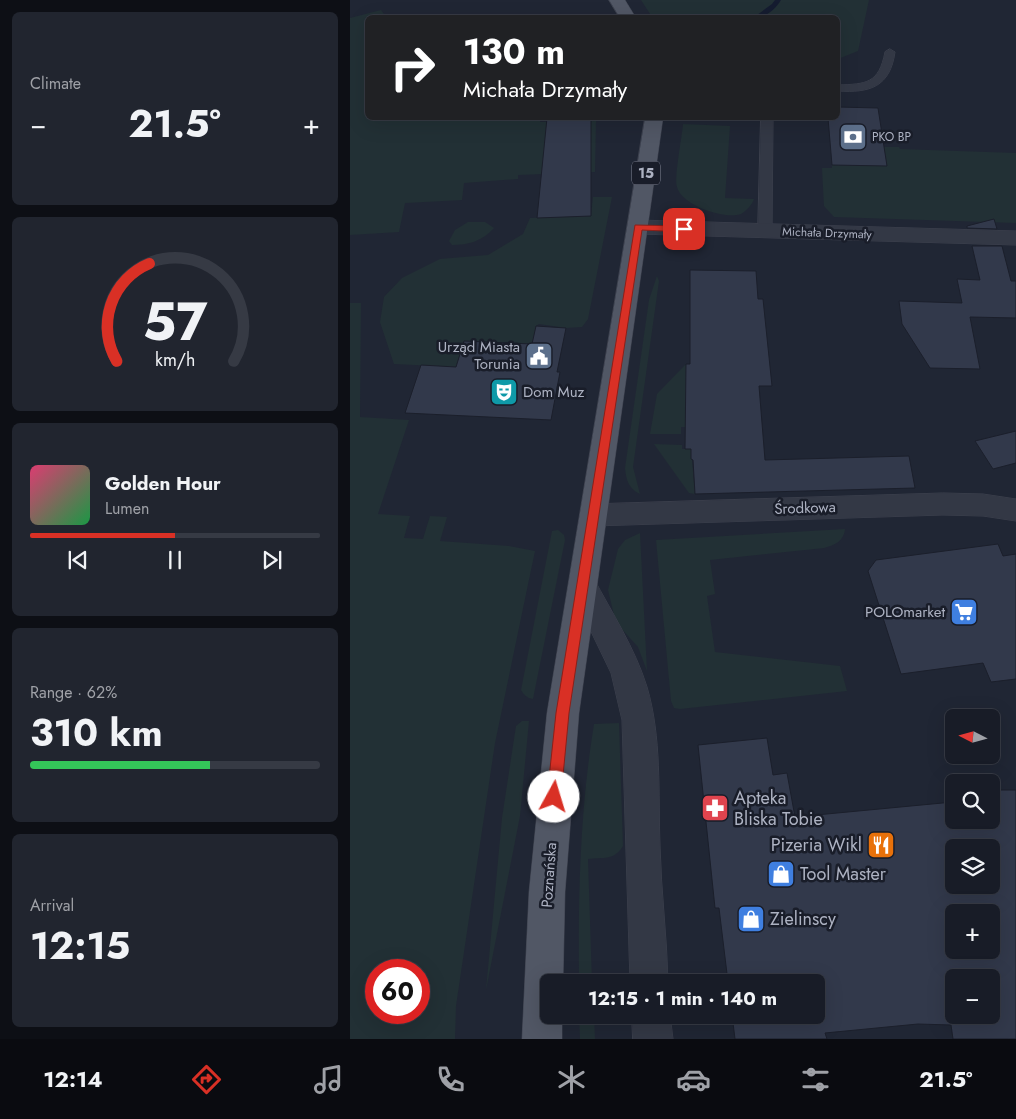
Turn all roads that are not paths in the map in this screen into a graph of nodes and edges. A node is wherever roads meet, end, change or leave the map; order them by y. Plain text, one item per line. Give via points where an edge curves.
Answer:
1 (617, 0) edge
2 (626, 15) edge
3 (890, 52) dead end
4 (840, 88) edge
5 (654, 120) edge
6 (767, 120) edge
7 (638, 227) junction
8 (765, 231) junction
9 (1016, 238) edge
10 (1016, 510) edge
11 (594, 515) junction
12 (582, 586) junction
13 (648, 974) edge
14 (652, 1024) edge
15 (542, 1039) edge
16 (653, 1039) edge

1 - 2 main road
3 - 4 lane via 889,65 879,81 862,88
5 - 7 main road, Poznańska / 15
6 - 8 lane
7 - 8 street, Michała Drzymały
7 - 11 main road, Poznańska / 15
8 - 9 street, Michała Drzymały
10 - 11 street, Środkowa via 943,504
11 - 12 main road, Poznańska / 15
12 - 13 street via 622,664 636,711
12 - 15 main road, Poznańska / 15 via 554,797
14 - 16 street

